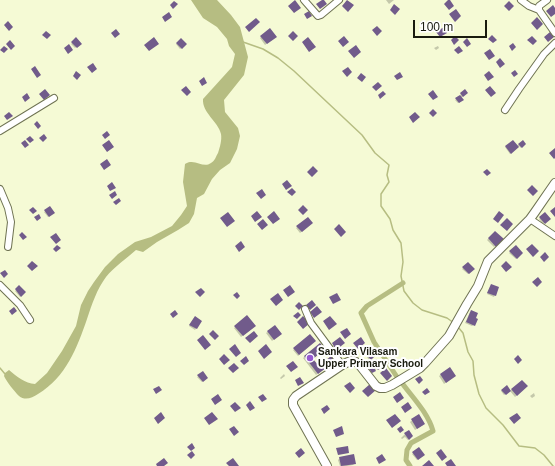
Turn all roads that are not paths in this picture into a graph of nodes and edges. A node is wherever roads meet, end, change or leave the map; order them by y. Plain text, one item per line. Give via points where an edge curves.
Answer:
1 (304, 0) edge
2 (339, 0) edge
3 (521, 0) edge
4 (547, 0) edge
5 (539, 10) junction
6 (555, 33) edge
7 (555, 43) edge
8 (54, 98) dead end
9 (505, 110) dead end
10 (0, 131) edge
11 (555, 183) edge
12 (0, 189) edge
13 (530, 219) junction
14 (555, 236) edge
15 (8, 247) dead end
16 (0, 286) edge
17 (305, 309) dead end
18 (30, 320) dead end
19 (342, 365) junction
20 (326, 466) edge

1 - 2 street via 318,16
3 - 5 street
4 - 5 street via 539,6
5 - 6 street
7 - 9 street via 544,54
8 - 10 street
11 - 13 main road
12 - 15 street via 11,222
13 - 14 street
13 - 19 main road via 488,262 478,286 449,336 420,368 392,385 380,388 355,361 350,360
16 - 18 street via 20,305
17 - 19 street via 311,323
19 - 20 main road via 293,400 293,405

